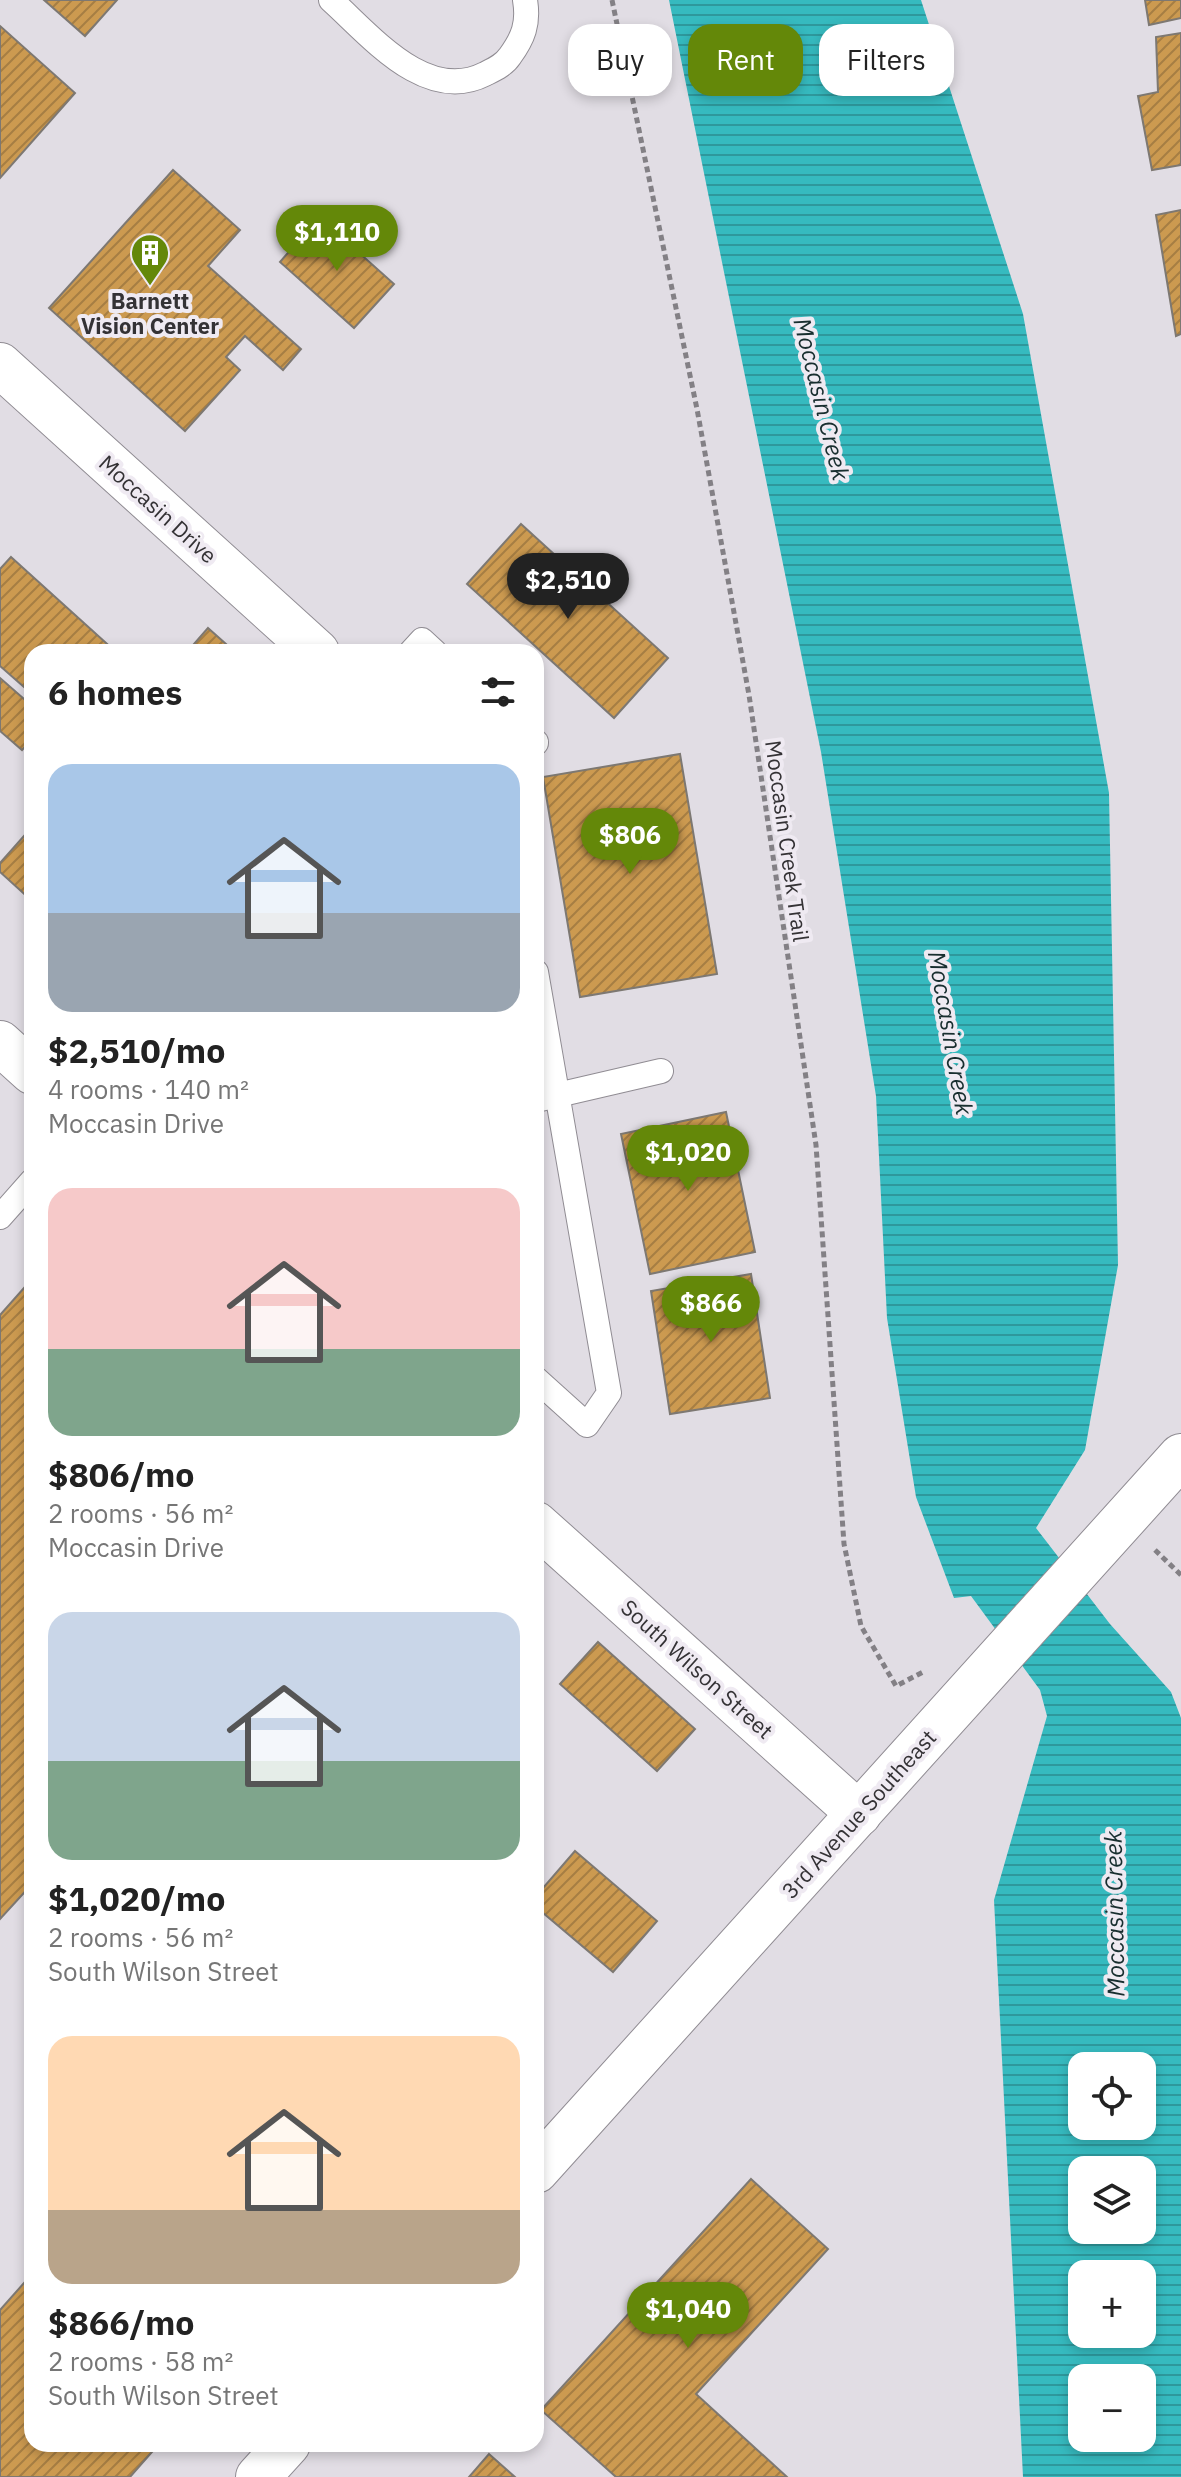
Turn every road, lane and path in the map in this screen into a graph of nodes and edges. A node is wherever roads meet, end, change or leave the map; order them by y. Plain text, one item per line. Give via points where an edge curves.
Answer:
1 (331, 0) edge
2 (525, 0) edge
3 (612, 0) edge
4 (0, 365) edge
5 (308, 644) edge
6 (0, 1043) edge
7 (544, 1063) edge
8 (24, 1065) edge
9 (661, 1071) dead end
10 (547, 1097) edge
11 (24, 1190) edge
12 (0, 1217) edge
13 (544, 1386) edge
14 (1181, 1456) edge
15 (544, 1531) edge
16 (896, 1686) dead end
17 (859, 1814) junction
18 (544, 2162) edge
19 (281, 2452) edge
20 (258, 2477) edge

1 - 2 lane via 405,66 442,81 474,80 505,64 525,35
3 - 16 path, Moccasin Creek Trail via 697,409 752,710 816,1145 844,1544 861,1626
4 - 5 street, Moccasin Drive
6 - 8 street
7 - 10 lane
9 - 10 lane
10 - 13 lane via 609,1393 587,1425
11 - 12 lane
14 - 17 street, 3rd Avenue Southeast
15 - 17 street, South Wilson Street
17 - 18 street, 3rd Avenue Southeast
19 - 20 street

